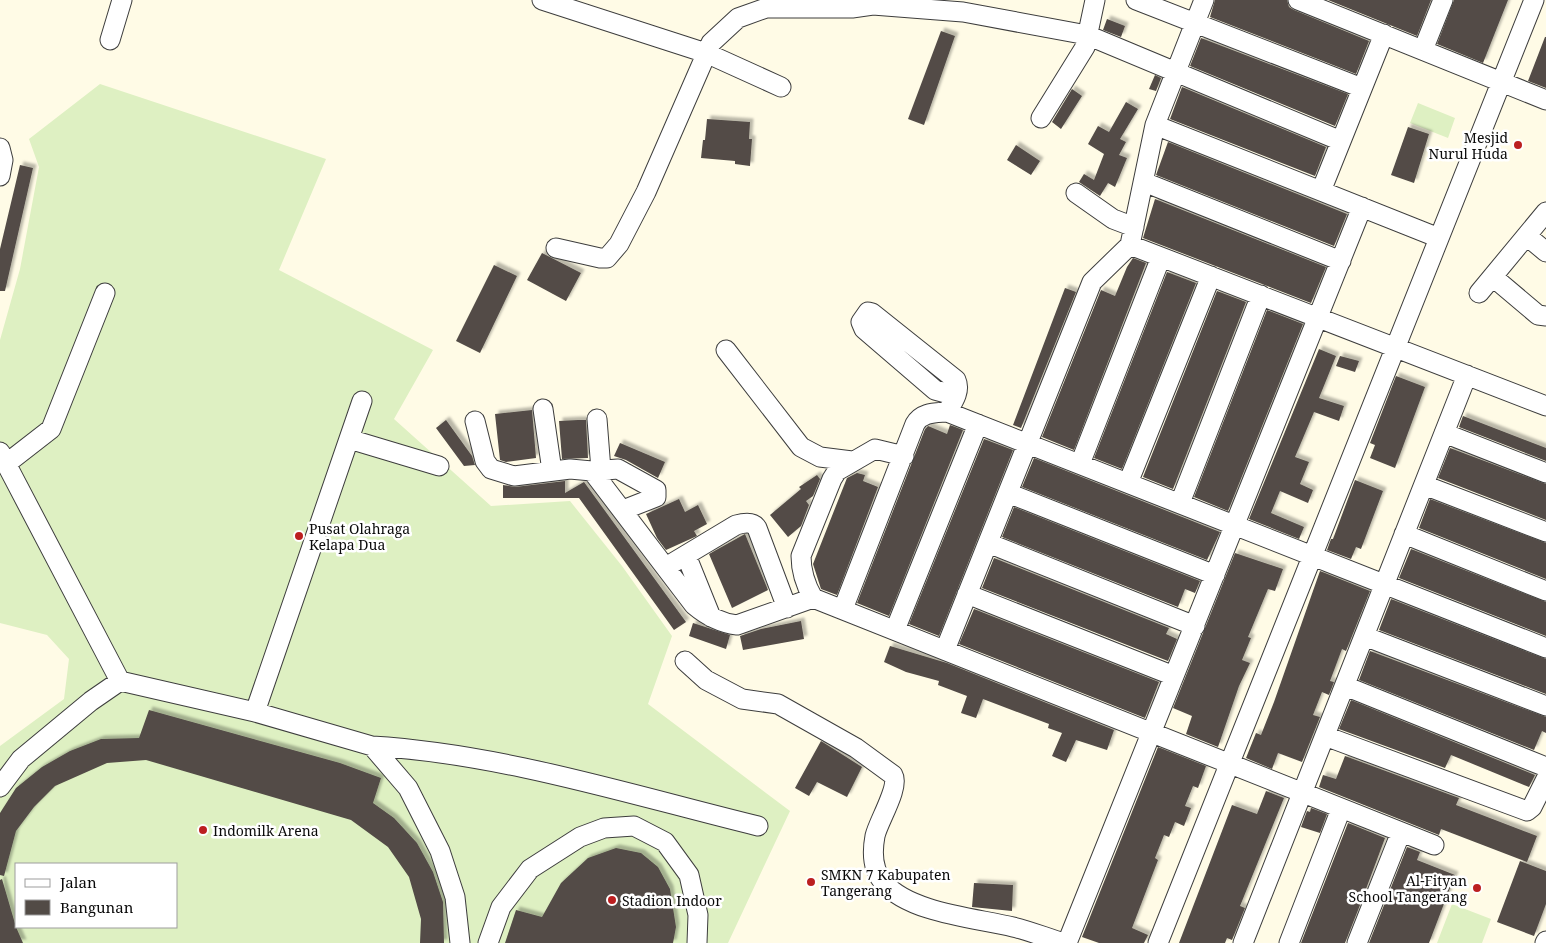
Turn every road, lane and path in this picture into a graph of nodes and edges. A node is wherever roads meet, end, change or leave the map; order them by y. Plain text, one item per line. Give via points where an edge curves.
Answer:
1 (122, 0) edge
2 (542, 0) edge
3 (1095, 0) edge
4 (1136, 0) edge
5 (1204, 0) edge
6 (1298, 0) edge
7 (1443, 0) edge
8 (1534, 0) edge
9 (873, 3) edge
10 (963, 6) edge
11 (1196, 22) junction
12 (1384, 34) junction
13 (1087, 35) junction
14 (110, 40) dead end
15 (1423, 50) junction
16 (706, 53) junction
17 (1176, 71) junction
18 (1502, 82) junction
19 (782, 86) dead end
20 (1362, 88) junction
21 (1546, 100) edge
22 (1041, 118) dead end
23 (1155, 125) junction
24 (1341, 141) junction
25 (0, 148) edge
26 (0, 176) edge
27 (1144, 182) junction
28 (1321, 191) junction
29 (1076, 192) dead end
30 (1362, 207) junction
31 (1546, 212) edge
32 (1132, 236) junction
33 (1526, 236) junction
34 (1439, 238) junction
35 (556, 248) dead end
36 (1546, 252) edge
37 (1162, 256) junction
38 (1341, 261) junction
39 (1211, 276) junction
40 (1493, 277) junction
41 (104, 293) dead end
42 (1479, 294) dead end
43 (1261, 295) junction
44 (1546, 316) edge
45 (1319, 317) junction
46 (915, 346) junction
47 (1395, 346) junction
48 (726, 350) dead end
49 (903, 361) junction
50 (1467, 375) junction
51 (957, 383) junction
52 (362, 401) dead end
53 (1546, 406) edge
54 (543, 409) dead end
55 (947, 412) junction
56 (597, 419) dead end
57 (476, 422) dead end
58 (978, 424) junction
59 (1444, 433) junction
60 (349, 439) junction
61 (1028, 443) junction
62 (904, 456) junction
63 (3, 458) edge
64 (852, 461) junction
65 (1080, 464) junction
66 (438, 466) dead end
67 (597, 470) junction
68 (552, 472) junction
69 (1546, 473) edge
70 (1128, 483) junction
71 (1424, 485) junction
72 (1008, 493) junction
73 (1180, 503) junction
74 (623, 510) junction
75 (1236, 525) junction
76 (1546, 532) edge
77 (1404, 534) junction
78 (988, 543) junction
79 (1312, 554) junction
80 (686, 555) junction
81 (666, 567) junction
82 (1215, 575) junction
83 (1385, 584) junction
84 (1546, 591) edge
85 (967, 594) junction
86 (813, 598) junction
87 (787, 608) junction
88 (843, 609) junction
89 (711, 617) junction
90 (1195, 626) junction
91 (895, 630) junction
92 (1364, 636) junction
93 (1546, 648) edge
94 (945, 650) junction
95 (684, 661) dead end
96 (1174, 676) junction
97 (120, 681) junction
98 (1344, 686) junction
99 (1546, 706) edge
100 (255, 712) junction
101 (1151, 733) junction
102 (1324, 736) junction
103 (372, 746) junction
104 (1228, 764) junction
105 (1546, 767) edge
106 (1546, 779) edge
107 (0, 787) edge
108 (1302, 794) junction
109 (642, 797) junction
110 (1341, 809) junction
111 (634, 826) junction
112 (758, 826) dead end
113 (1401, 832) junction
114 (1434, 845) dead end
115 (460, 943) edge
116 (488, 943) edge
117 (697, 943) edge
118 (1066, 943) edge
119 (1158, 943) edge
120 (1243, 943) edge
121 (1289, 943) edge
122 (1357, 943) edge

1 - 14 street
2 - 16 street
3 - 13 street
4 - 11 street
5 - 11 street
6 - 12 street
7 - 15 street
8 - 18 street
9 - 10 street
9 - 16 street via 852,8 766,8 738,18 711,43
10 - 13 street
11 - 17 street
11 - 20 street
12 - 15 street
12 - 20 street
13 - 17 street
13 - 22 street via 1082,53
15 - 18 street
16 - 19 street
16 - 35 street via 646,192 619,244 607,258
17 - 23 street
17 - 24 street
18 - 21 street
18 - 34 street
20 - 24 street
23 - 27 street
23 - 28 street
24 - 28 street
25 - 26 street via 3,160
27 - 32 street
27 - 38 street
28 - 30 street
29 - 32 street
30 - 34 street
30 - 38 street
31 - 33 street
32 - 37 street
32 - 61 street via 1092,282
33 - 36 street
33 - 40 street
34 - 47 street
37 - 39 street
37 - 65 street
38 - 45 street
39 - 43 street
39 - 70 street
40 - 42 street
40 - 44 street via 1538,315
41 - 63 street via 51,429
43 - 45 street
43 - 73 street
45 - 47 street
45 - 75 street
46 - 49 street
46 - 49 street via 872,313 868,312 863,317 864,329
46 - 51 street
47 - 50 street
47 - 79 street
48 - 64 street via 801,447 820,457
49 - 51 street via 942,393
50 - 53 street
50 - 59 street
51 - 55 street via 956,395
52 - 60 street
54 - 68 street
55 - 58 street
55 - 62 street via 919,418
56 - 67 street
57 - 68 street via 485,461 491,469 514,476
58 - 61 street
58 - 91 street
59 - 69 street
59 - 71 street
60 - 66 street
60 - 100 street
61 - 65 street
61 - 72 street
62 - 64 street via 875,449
62 - 88 street
63 - 97 street
64 - 86 street via 832,479 801,556 805,585
65 - 70 street
67 - 68 street
67 - 74 street
67 - 74 street via 618,469 656,490 656,496
70 - 73 street
71 - 76 street
71 - 77 street
72 - 78 street
72 - 82 street
73 - 75 street
74 - 81 street
75 - 79 street
75 - 82 street
77 - 83 street
77 - 84 street
78 - 85 street
78 - 90 street
79 - 83 street
79 - 104 street
80 - 81 street
80 - 87 street via 736,525 744,522 756,525
80 - 89 street
81 - 89 street via 694,605
82 - 90 street
83 - 92 street
83 - 93 street
85 - 94 street
85 - 96 street
86 - 87 street
86 - 88 street
87 - 89 street via 737,625
88 - 91 street
90 - 96 street
91 - 94 street
92 - 98 street
92 - 99 street
94 - 101 street
95 - 118 street via 706,680 742,699 778,704 856,748 893,775 894,784 876,831 873,850 876,872 897,895 928,907
96 - 101 street
97 - 100 street
97 - 107 street via 21,759
98 - 102 street
98 - 105 street
100 - 103 street
101 - 104 street
101 - 118 street
102 - 106 street via 1527,811
102 - 108 street
103 - 109 street via 428,750
103 - 115 street via 408,788 440,851 455,897
104 - 108 street
104 - 119 street
108 - 110 street
108 - 120 street
109 - 111 street
109 - 112 street
110 - 113 street
110 - 121 street
111 - 116 street via 604,828 580,837 530,870 501,907
111 - 117 street via 665,842 689,875 698,915
113 - 114 street
113 - 122 street

